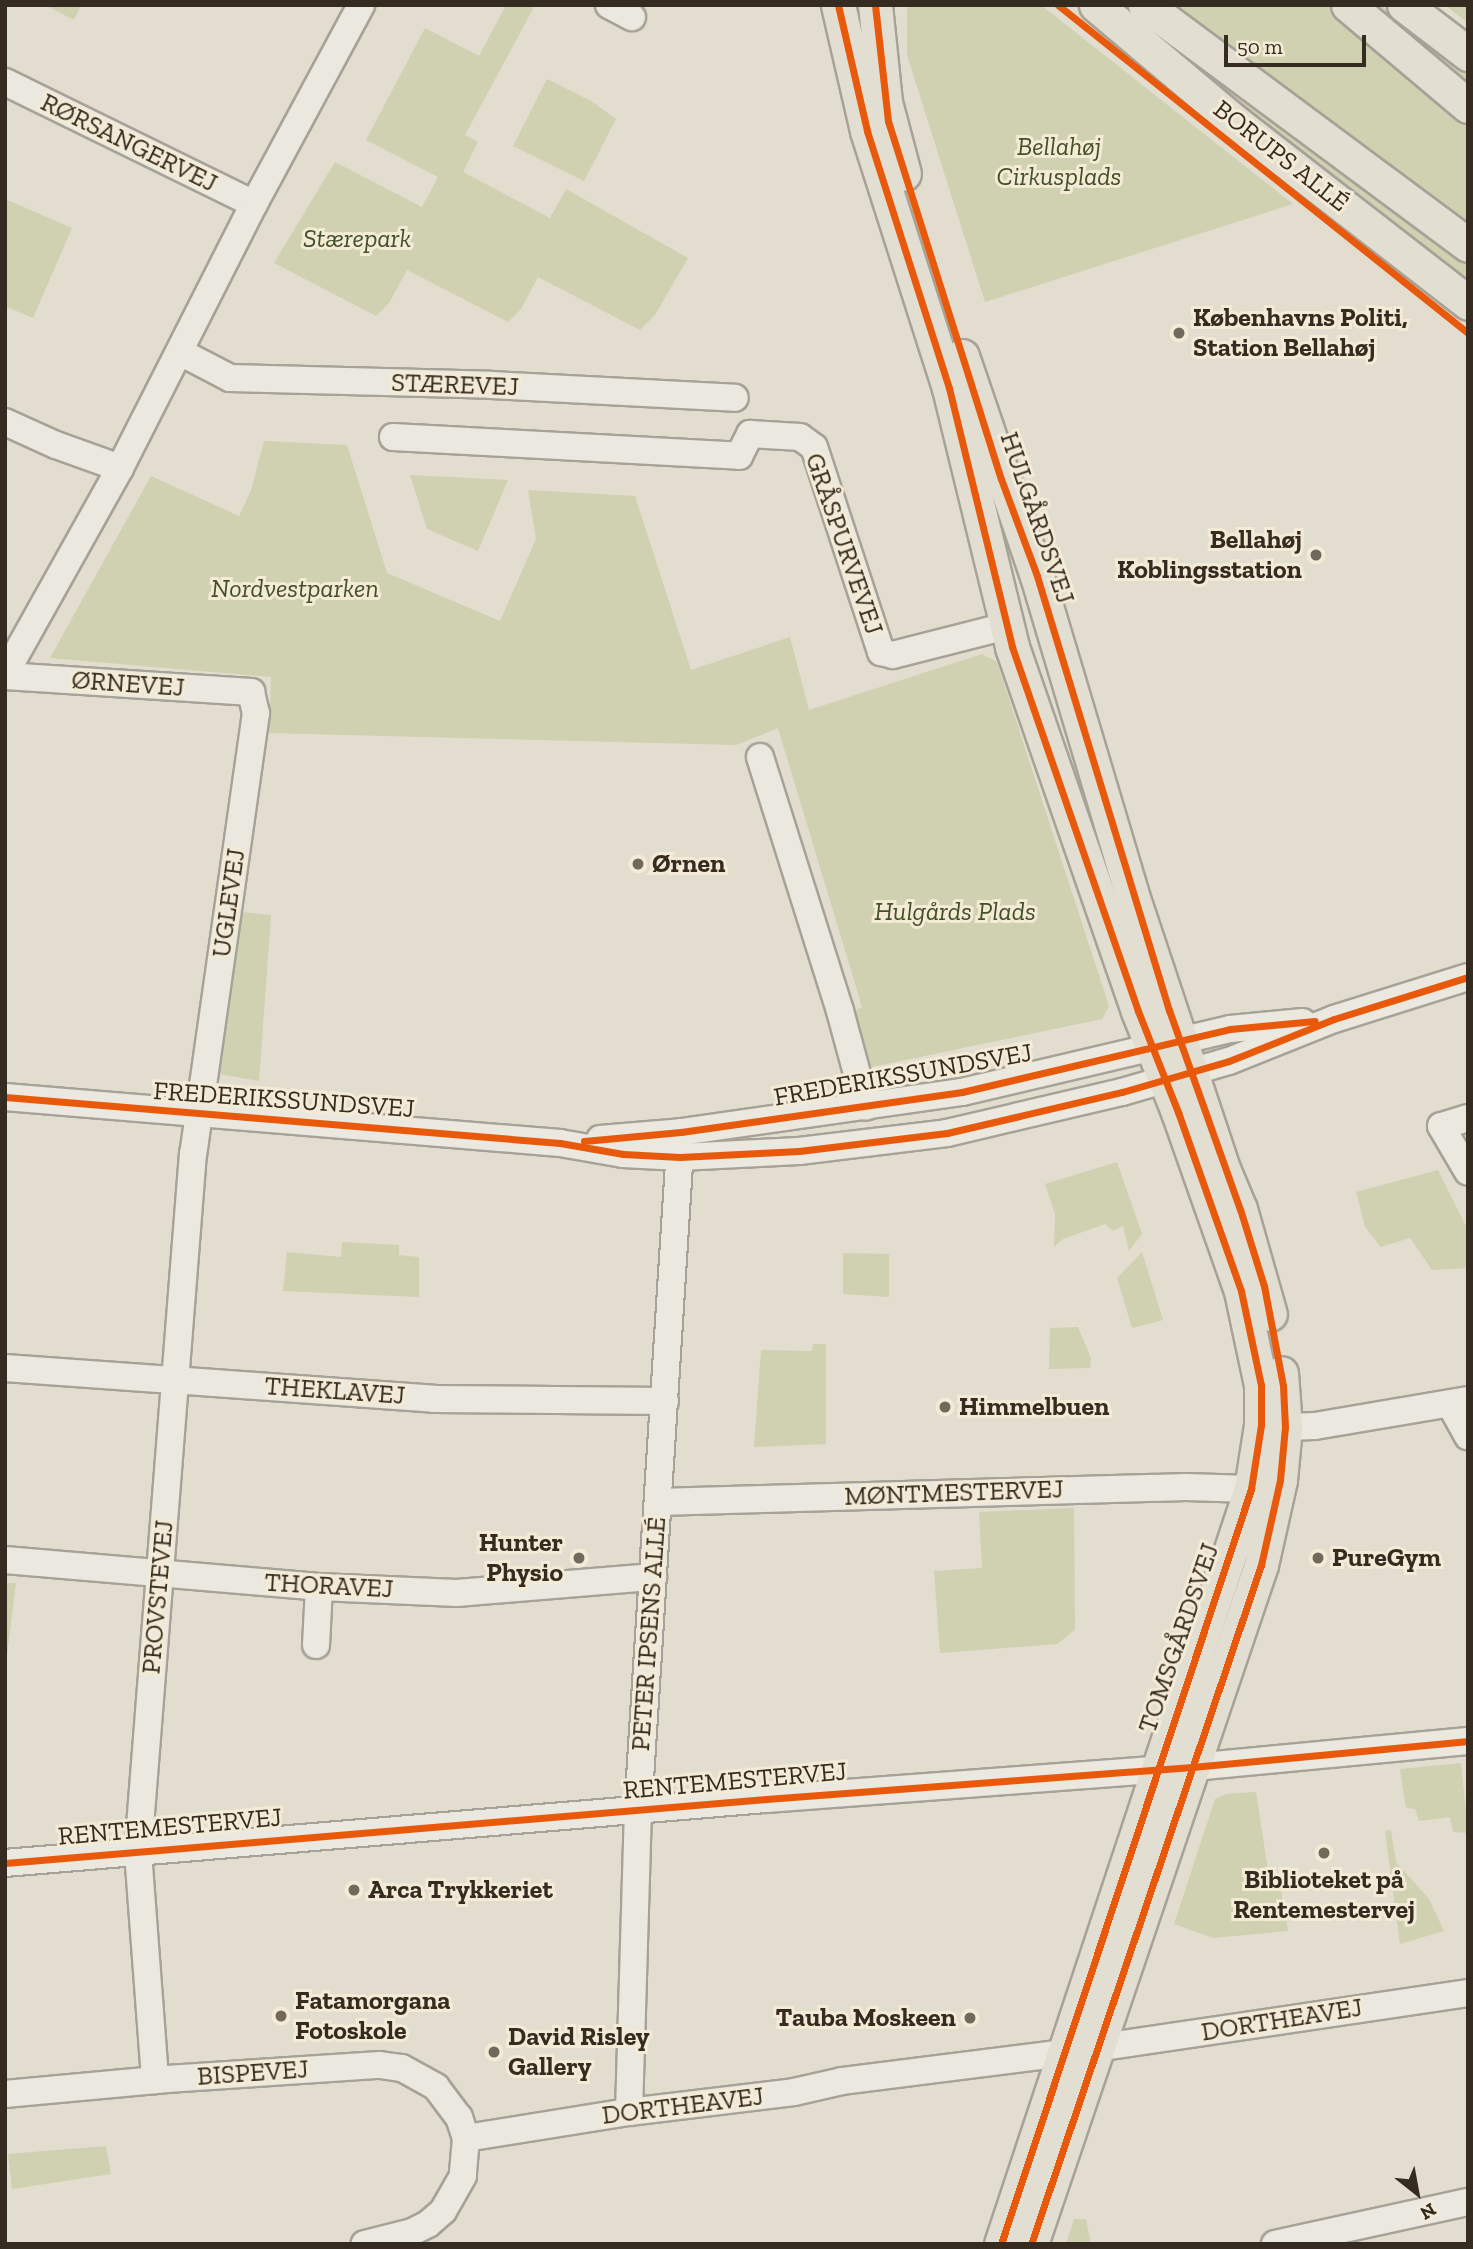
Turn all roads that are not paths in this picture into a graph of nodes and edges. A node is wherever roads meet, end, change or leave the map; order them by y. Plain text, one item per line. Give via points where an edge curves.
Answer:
1 (361, 5) edge
2 (838, 5) edge
3 (857, 5) edge
4 (875, 5) edge
5 (1096, 5) edge
6 (1145, 5) edge
7 (1348, 5) edge
8 (1404, 5) edge
9 (1468, 54) edge
10 (882, 79) junction
11 (5, 82) edge
12 (1468, 106) edge
13 (254, 204) junction
14 (1468, 245) edge
15 (1468, 303) edge
16 (180, 352) junction
17 (735, 398) dead end
18 (5, 422) edge
19 (393, 437) dead end
20 (120, 468) junction
21 (1007, 626) junction
22 (5, 675) edge
23 (251, 692) joint
24 (760, 757) dead end
25 (1468, 977) edge
26 (1169, 1061) junction
27 (5, 1097) edge
28 (866, 1107) junction
29 (199, 1114) junction
30 (1468, 1118) edge
31 (680, 1144) junction
32 (1468, 1172) edge
33 (5, 1368) edge
34 (176, 1380) junction
35 (665, 1401) junction
36 (1459, 1402) edge
37 (1285, 1427) junction
38 (1468, 1436) edge
39 (1251, 1489) junction
40 (658, 1502) junction
41 (5, 1560) edge
42 (160, 1574) junction
43 (653, 1577) junction
44 (319, 1587) junction
45 (316, 1645) dead end
46 (1468, 1741) edge
47 (1193, 1767) junction
48 (1157, 1769) junction
49 (638, 1810) junction
50 (138, 1852) junction
51 (5, 1863) edge
52 (1468, 1993) edge
53 (1096, 2048) junction
54 (1063, 2053) junction
55 (155, 2080) junction
56 (5, 2094) edge
57 (629, 2112) junction
58 (466, 2138) junction
59 (1468, 2202) edge
60 (365, 2244) edge
61 (1001, 2244) edge
62 (1031, 2244) edge
63 (1275, 2244) edge

1 - 13 street
2 - 21 main road, HULGÅRDSVEJ via 867,131 949,388
3 - 10 main road via 860,25
4 - 10 main road, HULGÅRDSVEJ
5 - 15 main road, BORUPS ALLÉ via 1235,122
6 - 14 main road
7 - 12 main road
8 - 9 main road
10 - 26 main road, HULGÅRDSVEJ via 888,121 1037,576 1131,892
11 - 13 street, RØRSANGERVEJ
13 - 16 street
16 - 17 street, STÆREVEJ via 230,378
16 - 20 street
18 - 20 street
19 - 21 street, GRÅSPURVEVEJ via 739,456 750,435 800,437 814,447 881,652 893,655
20 - 22 street
21 - 26 main road, HULGÅRDSVEJ
22 - 23 street, ØRNEVEJ
23 - 29 street, UGLEVEJ via 256,713
24 - 28 street
25 - 26 street, FREDERIKSSUNDSVEJ via 1334,1019 1230,1029
26 - 28 street, FREDERIKSSUNDSVEJ
26 - 31 street, FREDERIKSSUNDSVEJ via 985,1125 935,1134 799,1151
26 - 37 main road, TOMSGÅRDSVEJ via 1240,1209 1278,1345
26 - 39 main road, TOMSGÅRDSVEJ via 1255,1348 1261,1425
27 - 29 street, FREDERIKSSUNDSVEJ
28 - 31 street, FREDERIKSSUNDSVEJ
29 - 31 street, FREDERIKSSUNDSVEJ via 559,1143 622,1154
29 - 34 street, PROVSTEVEJ
30 - 32 street via 1441,1126
31 - 35 street, PETER IPSENS ALLÉ
33 - 34 street, THEKLAVEJ
34 - 35 street, THEKLAVEJ via 434,1399
34 - 42 street, PROVSTEVEJ
35 - 40 street, PETER IPSENS ALLÉ
36 - 37 street
36 - 38 street
37 - 47 main road, TOMSGÅRDSVEJ via 1280,1480 1261,1564
39 - 40 street, MØNTMESTERVEJ
39 - 48 main road, TOMSGÅRDSVEJ
40 - 43 street, PETER IPSENS ALLÉ
41 - 42 street, THORAVEJ
42 - 44 street, THORAVEJ
42 - 50 street, PROVSTEVEJ
43 - 44 street, THORAVEJ via 457,1593
43 - 49 street, PETER IPSENS ALLÉ
44 - 45 street
46 - 47 street, RENTEMESTERVEJ
47 - 48 street, RENTEMESTERVEJ
47 - 53 main road, TOMSGÅRDSVEJ
48 - 49 street, RENTEMESTERVEJ
48 - 54 main road, TOMSGÅRDSVEJ
49 - 50 street, RENTEMESTERVEJ
49 - 57 street, PETER IPSENS ALLÉ
50 - 51 street, RENTEMESTERVEJ
50 - 55 street, PROVSTEVEJ
52 - 53 street, DORTHEAVEJ
53 - 62 main road, TOMSGÅRDSVEJ
54 - 57 street, DORTHEAVEJ
54 - 61 main road, TOMSGÅRDSVEJ
55 - 56 street, BISPEVEJ
55 - 58 street, BISPEVEJ via 380,2065 402,2068 436,2087 449,2101
57 - 58 street, DORTHEAVEJ
58 - 60 street via 463,2176 443,2211 412,2232
59 - 63 street

